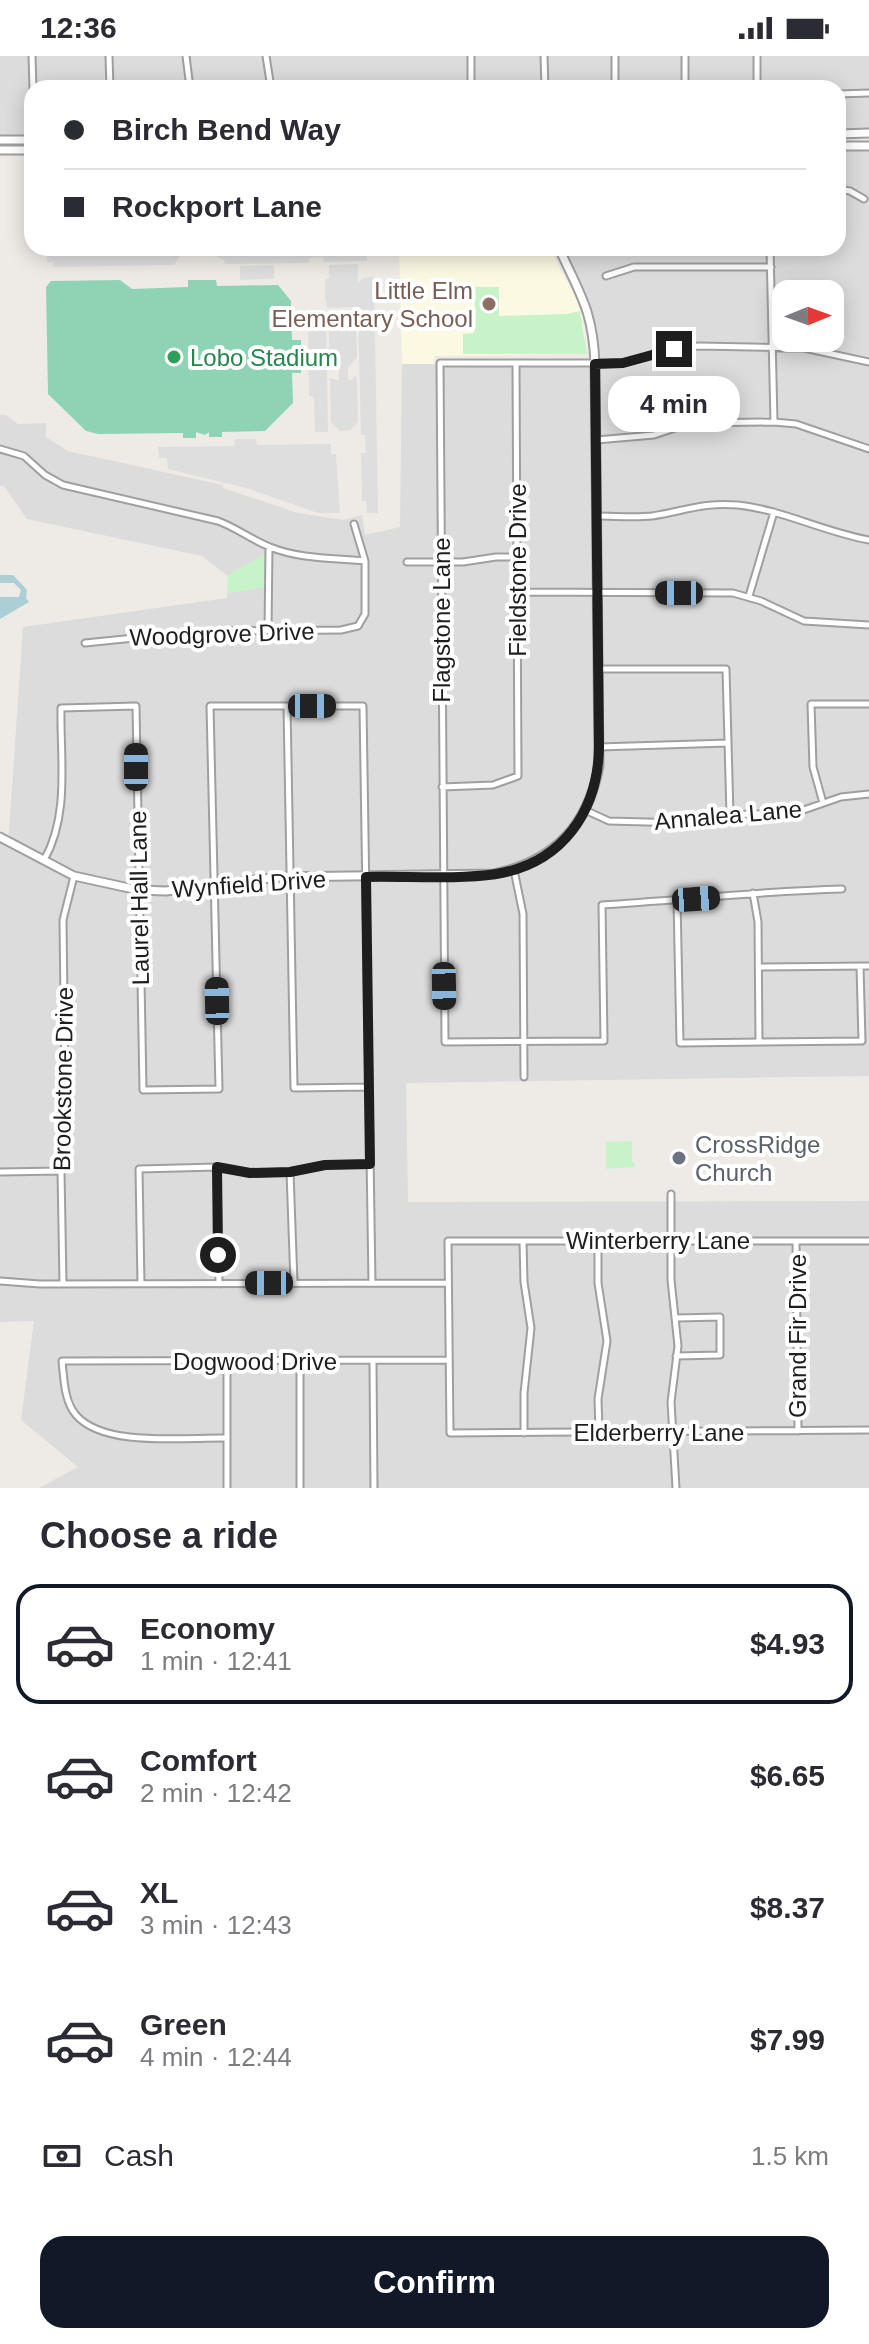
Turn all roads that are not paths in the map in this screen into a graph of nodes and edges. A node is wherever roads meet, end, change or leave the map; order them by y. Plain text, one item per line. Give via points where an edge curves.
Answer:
1 (32, 56) edge
2 (109, 56) edge
3 (186, 56) edge
4 (266, 56) edge
5 (471, 56) edge
6 (544, 56) edge
7 (615, 56) edge
8 (685, 56) edge
9 (757, 56) edge
10 (33, 80) edge
11 (110, 80) edge
12 (189, 80) edge
13 (270, 80) edge
14 (471, 80) edge
15 (545, 80) edge
16 (615, 80) edge
17 (685, 80) edge
18 (757, 80) edge
19 (869, 93) edge
20 (846, 94) edge
21 (869, 133) edge
22 (846, 134) edge
23 (0, 140) edge
24 (24, 140) edge
25 (846, 146) edge
26 (869, 146) edge
27 (0, 150) edge
28 (24, 150) edge
29 (846, 190) edge
30 (864, 199) dead end
31 (563, 256) edge
32 (770, 256) edge
33 (771, 267) junction
34 (606, 276) dead end
35 (772, 347) joint
36 (772, 352) edge
37 (823, 352) edge
38 (869, 362) edge
39 (516, 364) junction
40 (595, 364) junction
41 (774, 422) junction
42 (596, 440) junction
43 (0, 449) edge
44 (869, 449) edge
45 (774, 512) junction
46 (597, 516) junction
47 (354, 524) dead end
48 (869, 540) edge
49 (269, 547) junction
50 (517, 557) junction
51 (365, 561) junction
52 (407, 562) dead end
53 (441, 562) junction
54 (517, 592) junction
55 (597, 592) junction
56 (749, 596) junction
57 (869, 625) edge
58 (268, 631) junction
59 (85, 643) dead end
60 (598, 669) junction
61 (869, 704) edge
62 (287, 706) junction
63 (728, 743) junction
64 (599, 747) junction
65 (442, 787) junction
66 (869, 794) edge
67 (823, 803) junction
68 (587, 811) junction
69 (730, 815) junction
70 (0, 837) edge
71 (44, 860) junction
72 (514, 870) junction
73 (74, 876) junction
74 (442, 876) junction
75 (290, 877) junction
76 (366, 877) junction
77 (215, 884) junction
78 (842, 889) dead end
79 (138, 890) junction
80 (753, 893) junction
81 (677, 900) junction
82 (860, 966) junction
83 (869, 966) edge
84 (759, 967) junction
85 (524, 1041) junction
86 (759, 1042) junction
87 (524, 1077) dead end
88 (369, 1087) junction
89 (370, 1164) junction
90 (217, 1167) junction
91 (61, 1171) junction
92 (0, 1172) edge
93 (290, 1172) junction
94 (671, 1194) dead end
95 (523, 1241) junction
96 (598, 1241) junction
97 (671, 1241) junction
98 (796, 1241) junction
99 (869, 1241) edge
100 (0, 1281) edge
101 (294, 1283) junction
102 (372, 1283) junction
103 (448, 1283) junction
104 (63, 1284) junction
105 (141, 1284) junction
106 (219, 1284) junction
107 (677, 1318) junction
108 (676, 1356) junction
109 (448, 1360) junction
110 (227, 1361) junction
111 (300, 1361) junction
112 (373, 1362) junction
113 (869, 1430) edge
114 (672, 1431) junction
115 (798, 1431) junction
116 (599, 1432) junction
117 (524, 1433) junction
118 (227, 1438) junction
119 (227, 1488) edge
120 (300, 1488) edge
121 (374, 1488) edge
122 (676, 1488) edge

1 - 10 street
2 - 11 street
3 - 12 street
4 - 13 street
5 - 14 street
6 - 15 street
7 - 16 street
8 - 17 street
9 - 18 street
19 - 20 street
21 - 22 street
23 - 24 street
25 - 26 street
27 - 28 street
29 - 30 street
31 - 40 street, Wynfield Drive via 589,311
32 - 33 street
33 - 34 street via 634,267
33 - 35 street
35 - 40 street via 687,347 623,363
36 - 41 street
37 - 38 street
39 - 40 street
39 - 50 street, Fieldstone Drive
39 - 53 street, Flagstone Lane via 440,363
40 - 42 street, Wynfield Drive
41 - 42 street via 690,423 654,435
41 - 44 street via 796,424
42 - 46 street, Wynfield Drive
43 - 49 street via 24,456 63,485 218,521
45 - 46 street via 714,504 650,516
45 - 48 street
45 - 56 street
46 - 55 street, Wynfield Drive
47 - 51 street
49 - 51 street
49 - 58 street
50 - 53 street
50 - 54 street, Fieldstone Drive
51 - 58 street, Woodgrove Drive via 365,614 358,626
52 - 53 street
53 - 65 street, Flagstone Lane
54 - 55 street
54 - 65 street, Fieldstone Drive via 518,776 493,785
55 - 56 street
55 - 60 street, Wynfield Drive
56 - 57 street via 804,621
58 - 59 street, Woodgrove Drive via 173,632
60 - 63 street via 726,669
60 - 64 street, Wynfield Drive
61 - 67 street via 811,704 813,767
62 - 75 street
62 - 76 street via 363,706
62 - 77 street via 210,706
63 - 64 street
63 - 69 street
64 - 68 street, Wynfield Drive
65 - 74 street, Flagstone Lane
66 - 67 street, Annalea Lane
67 - 69 street, Annalea Lane via 795,813
68 - 69 street, Annalea Lane via 632,823 684,823
68 - 72 street, Wynfield Drive via 558,844
70 - 71 street, Wynfield Drive
71 - 73 street, Wynfield Drive
71 - 79 street, Laurel Hall Lane via 60,815 61,708 136,706
72 - 74 street, Wynfield Drive
72 - 85 street via 523,914
73 - 79 street, Wynfield Drive
73 - 91 street, Brookstone Drive via 63,920
74 - 76 street, Wynfield Drive
74 - 85 street, Flagstone Lane via 445,1042
75 - 76 street, Wynfield Drive
75 - 77 street, Wynfield Drive
75 - 88 street via 294,1088
76 - 88 street
77 - 79 street, Wynfield Drive
77 - 79 street, Laurel Hall Lane via 219,1089 143,1090
78 - 80 street
80 - 81 street
80 - 84 street
81 - 85 street via 602,905 604,1041
81 - 86 street via 680,1043
82 - 83 street
82 - 84 street
82 - 86 street via 862,1041
84 - 86 street
85 - 87 street
88 - 89 street
89 - 93 street
89 - 102 street
90 - 93 street
90 - 105 street via 139,1169
90 - 106 street
91 - 92 street
91 - 104 street, Brookstone Drive
93 - 101 street
94 - 97 street
95 - 96 street, Winterberry Lane
95 - 103 street, Winterberry Lane via 448,1241
95 - 117 street via 531,1328
96 - 97 street, Winterberry Lane
96 - 116 street via 607,1341
97 - 98 street, Winterberry Lane
97 - 107 street
98 - 99 street, Winterberry Lane
98 - 115 street, Grand Fir Drive
100 - 104 street
101 - 102 street
101 - 106 street
102 - 103 street
103 - 109 street
104 - 105 street
105 - 106 street
107 - 108 street
107 - 108 street via 720,1317 720,1355
108 - 114 street
109 - 112 street, Dogwood Drive
109 - 117 street, Elderberry Lane via 450,1433
110 - 111 street, Dogwood Drive
110 - 118 street
110 - 118 street, Dogwood Drive via 62,1361 65,1392 75,1415 95,1429 120,1436
111 - 112 street, Dogwood Drive
111 - 120 street
112 - 121 street
113 - 115 street, Elderberry Lane
114 - 115 street, Elderberry Lane
114 - 116 street, Elderberry Lane
114 - 122 street
116 - 117 street, Elderberry Lane
118 - 119 street

